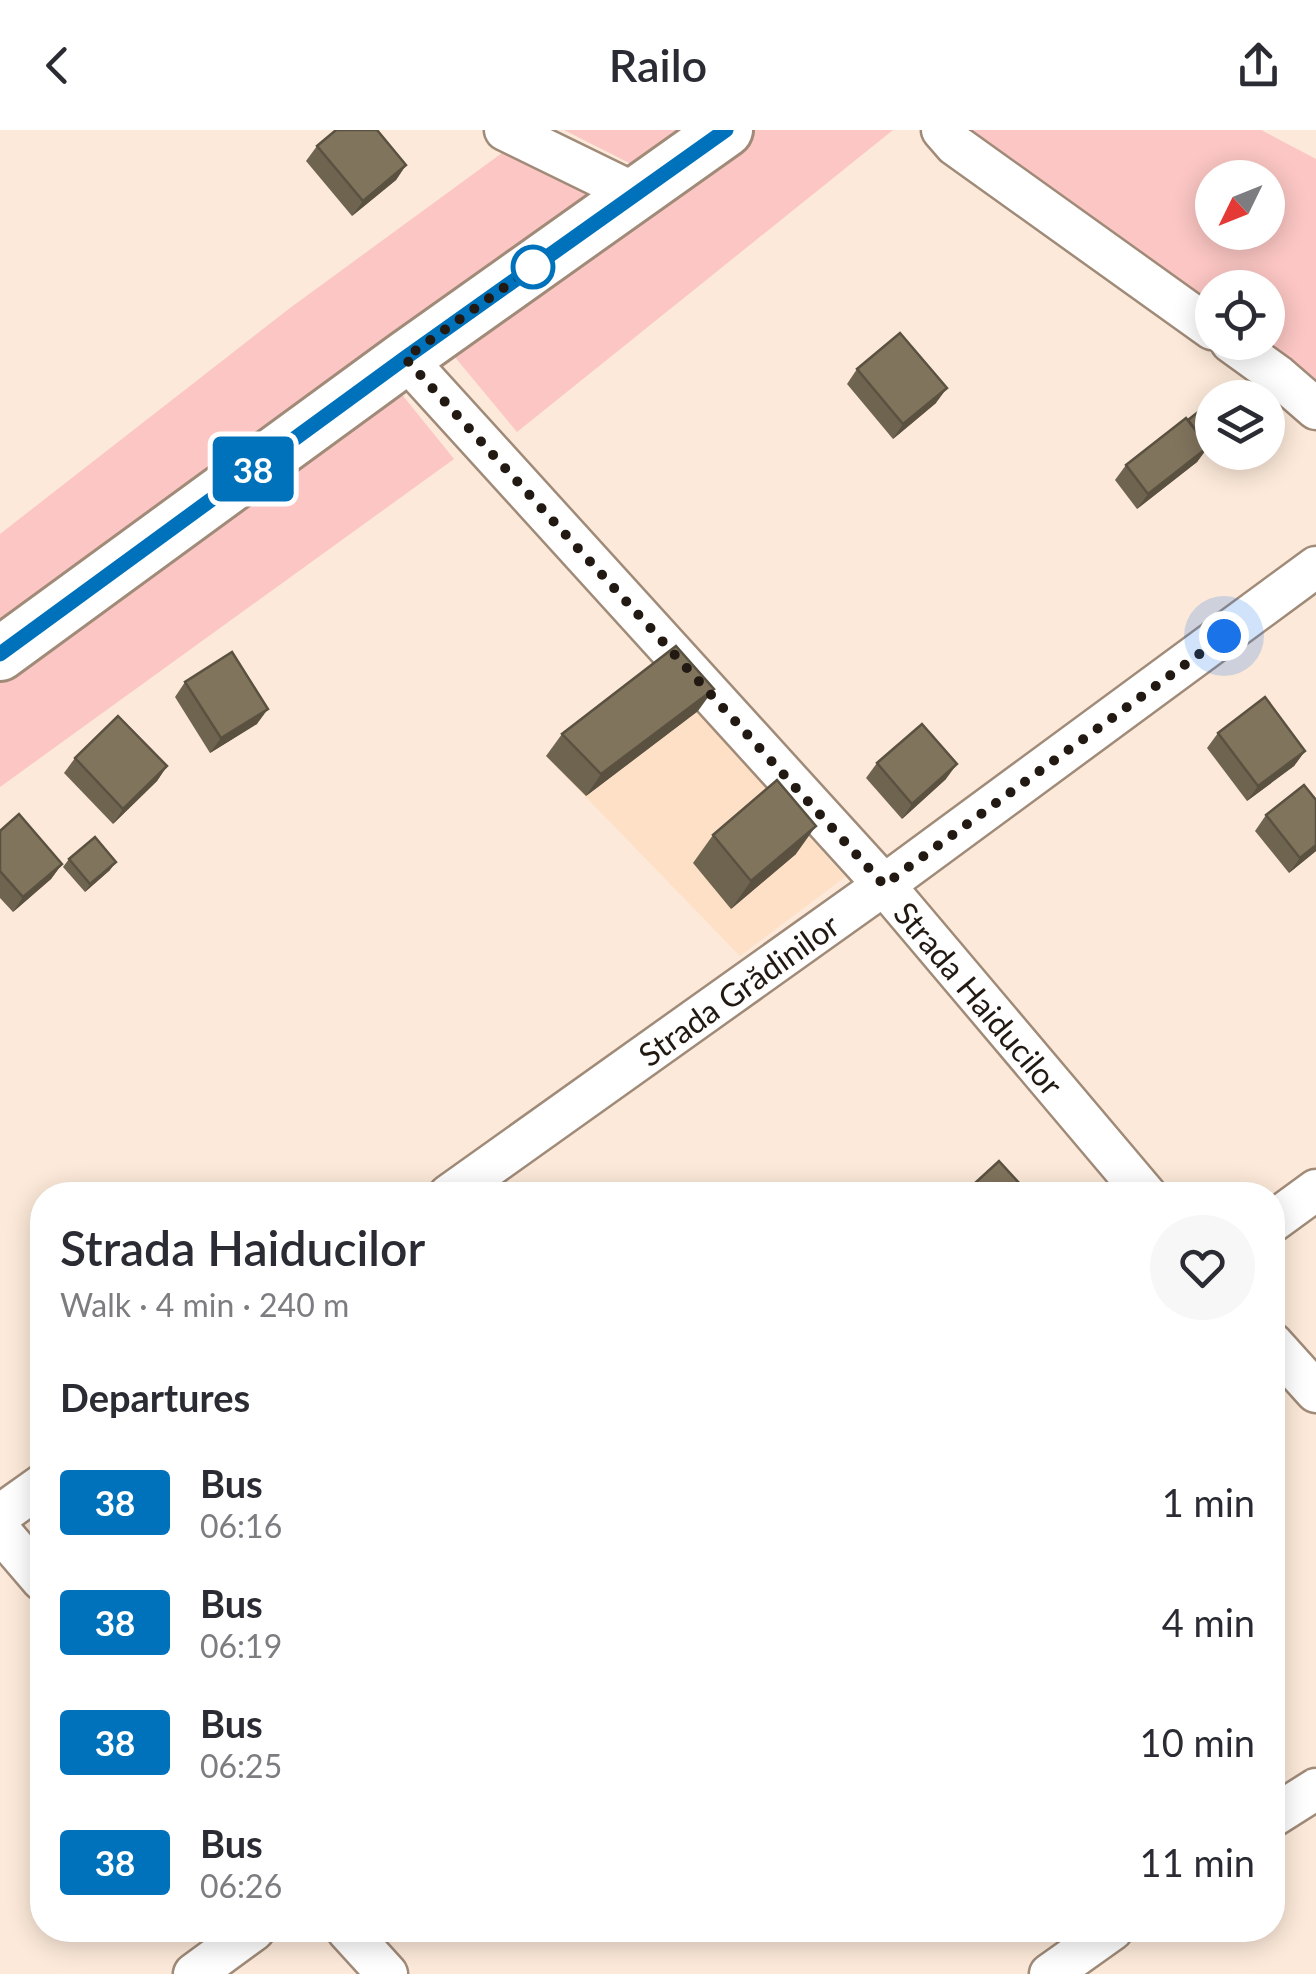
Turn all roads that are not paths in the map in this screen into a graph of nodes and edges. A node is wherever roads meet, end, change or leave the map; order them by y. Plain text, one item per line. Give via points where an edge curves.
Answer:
1 (505, 130) edge
2 (726, 130) edge
3 (942, 130) edge
4 (636, 194) junction
5 (1195, 317) edge
6 (405, 358) junction
7 (1256, 360) edge
8 (1316, 409) edge
9 (1316, 568) edge
10 (0, 654) edge
11 (884, 885) junction
12 (467, 1182) edge
13 (1135, 1182) edge
14 (1316, 1190) edge
15 (1285, 1213) edge
16 (1285, 1357) edge
17 (1316, 1392) edge
18 (30, 1494) edge
19 (0, 1516) edge
20 (0, 1530) edge
21 (30, 1566) edge
22 (1316, 1789) edge
23 (1285, 1809) edge
24 (238, 1942) edge
25 (358, 1942) edge
26 (1095, 1942) edge
27 (194, 1974) edge
28 (387, 1974) edge
29 (1050, 1974) edge

1 - 4 street
2 - 4 street
3 - 5 street
4 - 6 street
6 - 10 street
6 - 11 street, Strada Haiducilor
7 - 8 street
9 - 11 street, Strada Grădinilor
11 - 12 street, Strada Grădinilor
11 - 13 street, Strada Haiducilor
14 - 15 street
16 - 17 street
18 - 19 street
20 - 21 street
22 - 23 street
24 - 27 street
25 - 28 street
26 - 29 street

